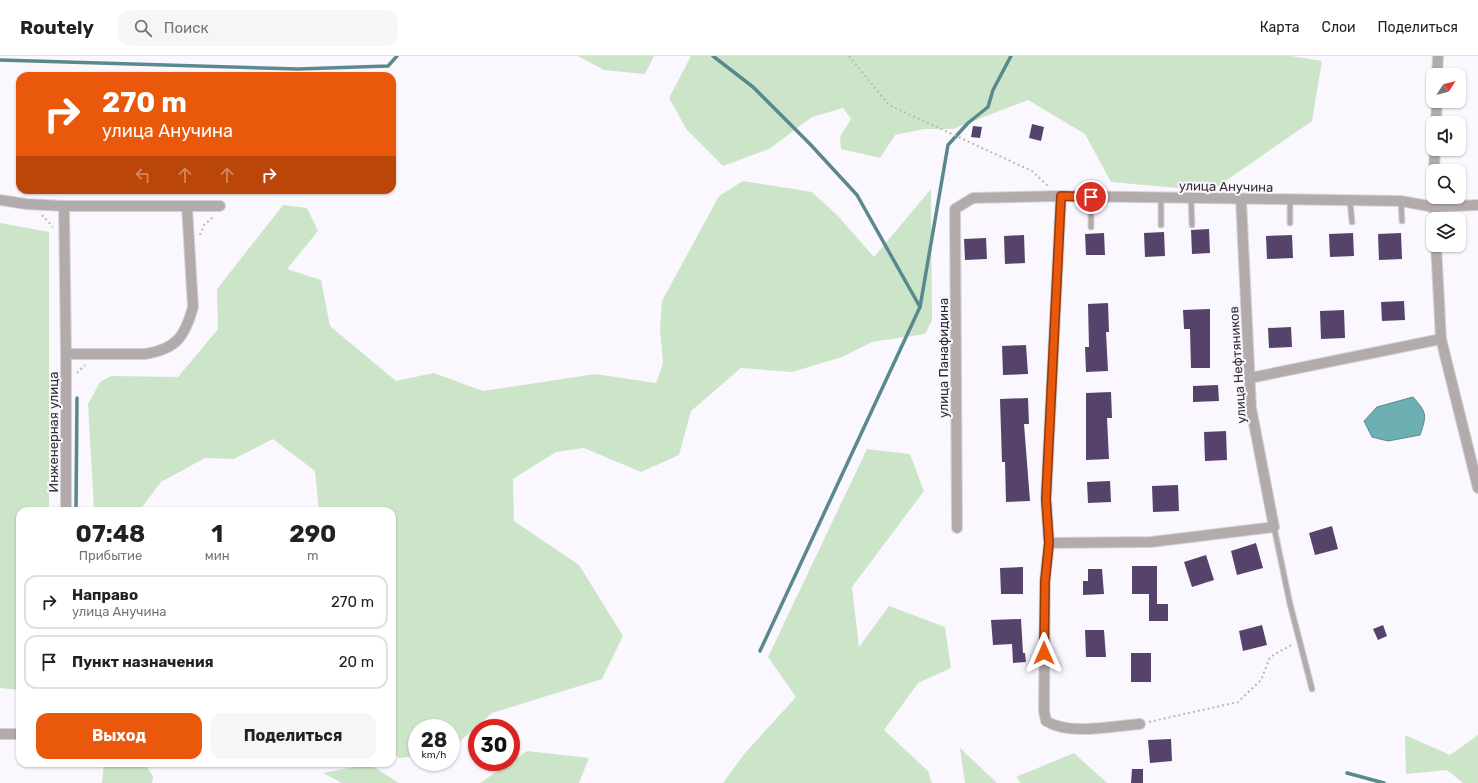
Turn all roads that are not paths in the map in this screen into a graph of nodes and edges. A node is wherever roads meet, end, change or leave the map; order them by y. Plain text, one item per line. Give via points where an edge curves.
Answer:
1 (1438, 56) edge
2 (1438, 68) edge
3 (1061, 196) junction
4 (1091, 197) junction
5 (973, 198) joint
6 (1161, 198) junction
7 (1191, 198) junction
8 (1241, 199) junction
9 (0, 200) edge
10 (1290, 200) junction
11 (1350, 200) junction
12 (1401, 201) junction
13 (1426, 202) edge
14 (1463, 204) edge
15 (1478, 205) edge
16 (64, 206) junction
17 (187, 207) junction
18 (220, 211) road end
19 (1402, 221) dead end
20 (1352, 222) dead end
21 (1290, 223) dead end
22 (1161, 225) dead end
23 (1192, 225) dead end
24 (1091, 227) dead end
25 (1436, 252) edge
26 (1441, 339) junction
27 (66, 354) junction
28 (1250, 378) junction
29 (1478, 488) edge
30 (66, 507) edge
31 (1274, 527) junction
32 (956, 528) dead end
33 (1049, 543) junction
34 (1312, 689) dead end
35 (1140, 724) road end
36 (0, 734) edge
37 (16, 734) edge

1 - 2 street
3 - 4 street, улица Анучина
3 - 5 street, улица Анучина
3 - 33 street via 1046,499
4 - 6 street, улица Анучина
4 - 24 lane
5 - 32 street, улица Панафидина via 955,209
6 - 7 street, улица Анучина
6 - 22 lane
7 - 8 street, улица Анучина
7 - 23 lane
8 - 10 street, улица Анучина
8 - 28 street, улица Нефтяников
9 - 16 street
10 - 11 street, улица Анучина
10 - 21 lane
11 - 12 street, улица Анучина
11 - 20 lane
12 - 13 street, улица Анучина
12 - 19 lane
14 - 15 street, улица Анучина
16 - 17 street
16 - 27 street, Инженерная улица
17 - 18 street
17 - 27 street via 193,307 182,335 173,346 158,352
25 - 26 street
26 - 28 street
26 - 29 street
27 - 30 street, Инженерная улица
28 - 31 street, улица Нефтяников via 1251,408
31 - 33 street via 1151,542
31 - 34 lane
33 - 35 street via 1045,581 1046,721 1054,726 1070,729
36 - 37 street

